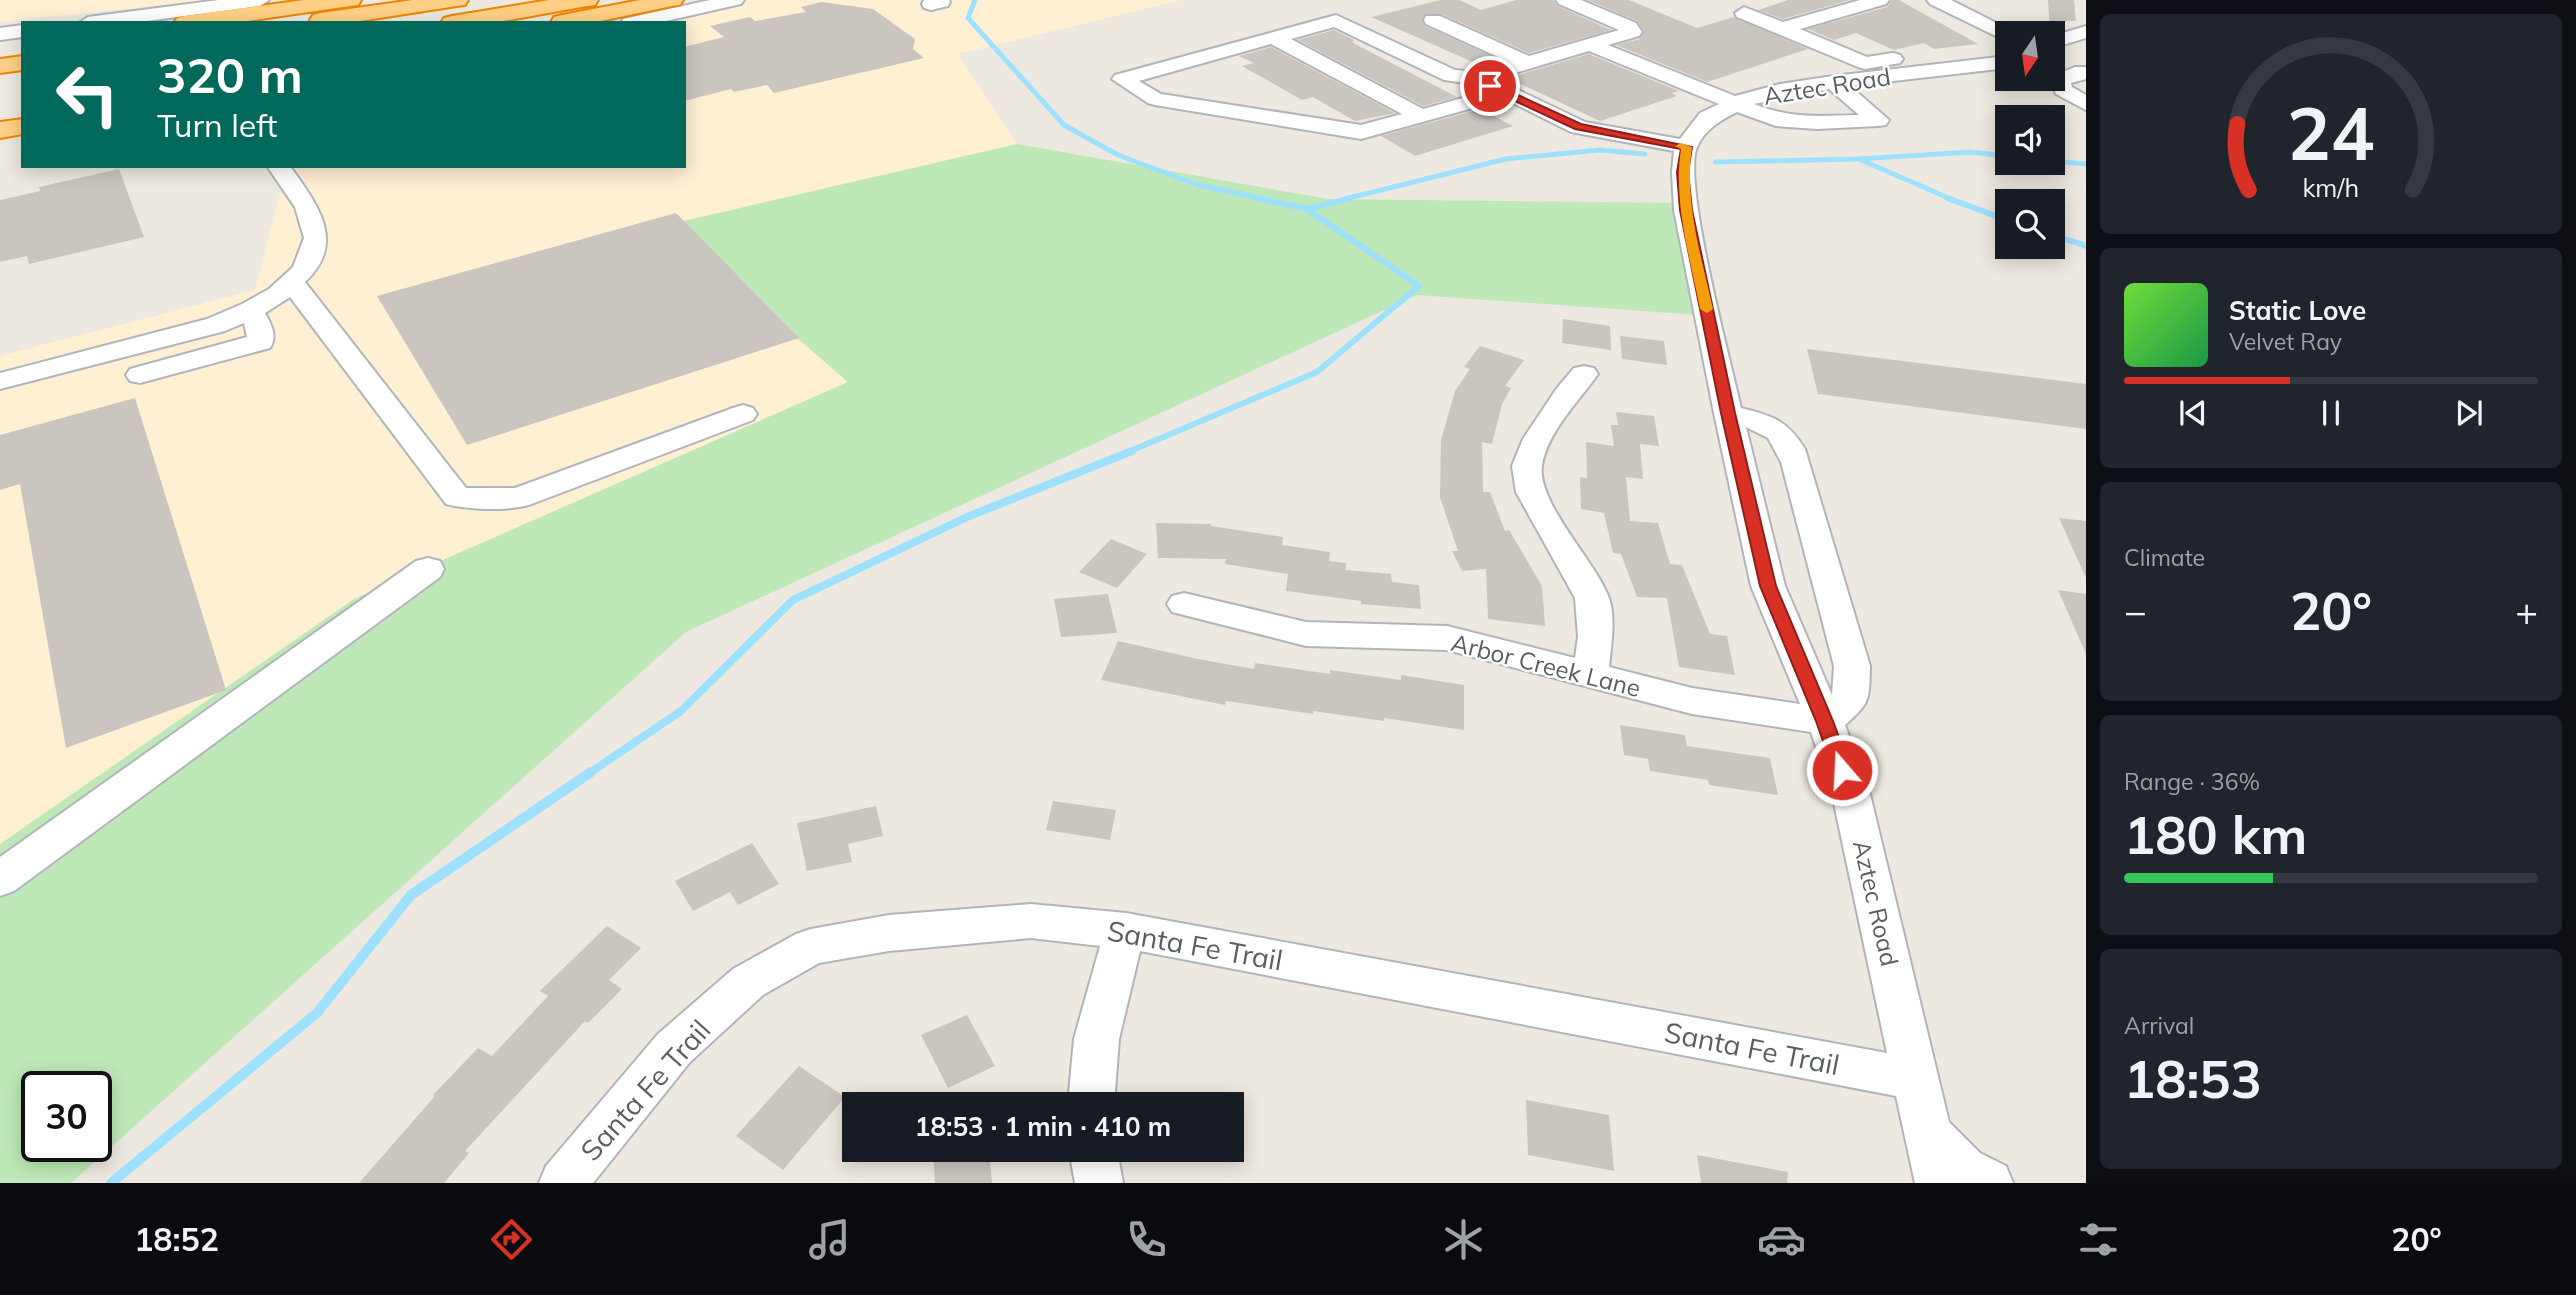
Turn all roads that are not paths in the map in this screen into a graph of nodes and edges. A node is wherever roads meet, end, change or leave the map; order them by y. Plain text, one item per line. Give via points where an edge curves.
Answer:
1 (350, 0) edge
2 (457, 0) edge
3 (587, 0) edge
4 (672, 0) edge
5 (736, 0) edge
6 (1565, 0) edge
7 (1880, 0) edge
8 (1936, 0) edge
9 (250, 1) edge
10 (1744, 13) dead end
11 (1433, 20) dead end
12 (103, 21) edge
13 (200, 21) edge
14 (314, 21) edge
15 (464, 21) edge
16 (566, 21) edge
17 (639, 21) edge
18 (1805, 23) junction
19 (1784, 28) junction
20 (1995, 28) edge
21 (21, 31) edge
22 (2086, 32) edge
23 (0, 34) edge
24 (1272, 37) junction
25 (21, 43) edge
26 (1591, 45) junction
27 (0, 46) edge
28 (2065, 47) edge
29 (1995, 50) edge
30 (2086, 51) edge
31 (2065, 54) edge
32 (21, 62) edge
33 (1865, 62) junction
34 (1995, 62) edge
35 (2065, 63) edge
36 (1529, 64) junction
37 (0, 66) edge
38 (1902, 66) junction
39 (2081, 73) edge
40 (1476, 78) junction
41 (1833, 82) junction
42 (21, 85) edge
43 (0, 89) edge
44 (1504, 93) junction
45 (1718, 98) junction
46 (2086, 104) edge
47 (21, 116) edge
48 (1419, 116) junction
49 (0, 121) edge
50 (21, 125) edge
51 (0, 130) edge
52 (1686, 147) junction
53 (279, 168) edge
54 (292, 282) junction
55 (251, 310) junction
56 (1584, 374) dead end
57 (140, 375) dead end
58 (0, 381) edge
59 (1728, 413) junction
60 (743, 414) dead end
61 (428, 569) dead end
62 (1184, 604) dead end
63 (1590, 676) junction
64 (1825, 721) junction
65 (0, 878) edge
66 (1126, 931) junction
67 (1916, 1079) junction
68 (1090, 1092) edge
69 (1928, 1135) junction
70 (1095, 1162) edge
71 (563, 1183) edge
72 (1099, 1183) edge
73 (1939, 1183) edge
74 (1989, 1183) edge

1 - 13 highway
2 - 14 highway
3 - 15 highway
4 - 16 highway
5 - 17 street
6 - 26 street via 1632,32
7 - 18 street
8 - 20 street
9 - 12 street
10 - 19 street
11 - 36 street
18 - 19 street
18 - 38 street
19 - 33 street
21 - 23 street
22 - 28 street
24 - 40 street via 1336,21 1451,76
24 - 48 street
24 - 48 street via 1122,79 1155,99 1361,132
25 - 27 highway
26 - 36 street
26 - 45 street
29 - 38 street
30 - 31 street
32 - 37 highway
33 - 38 street
33 - 45 street via 1738,83
34 - 38 street, Aztec Road
35 - 39 street
36 - 40 street
38 - 41 street, Aztec Road
39 - 46 street via 2060,80 2063,90
40 - 44 street
41 - 45 street, Aztec Road
41 - 45 street via 1878,120 1776,120
42 - 43 highway
44 - 48 street
44 - 52 street via 1578,127
45 - 52 street, Aztec Road
47 - 49 highway
50 - 51 highway
52 - 59 street, Aztec Road via 1686,210
53 - 54 street via 307,207 316,238 304,270
54 - 55 street
54 - 60 lane via 457,497 518,498
55 - 57 street via 260,342
55 - 58 street via 216,325
56 - 63 street via 1538,439 1527,466 1531,492 1592,598 1595,637
59 - 64 street, Aztec Road via 1768,586
59 - 64 street via 1776,429 1787,439 1796,462 1852,666 1851,699
61 - 65 street
62 - 63 street, Arbor Creek Lane via 1306,634 1447,638
63 - 64 street, Arbor Creek Lane via 1692,701
64 - 67 street, Aztec Road via 1851,794
66 - 67 street, Santa Fe Trail
66 - 68 street via 1108,985
66 - 71 street, Santa Fe Trail via 1031,921 889,933 811,947 748,982 674,1048
67 - 69 street, Aztec Road
69 - 73 street, Aztec Road
69 - 74 street via 1963,1169
70 - 72 street

